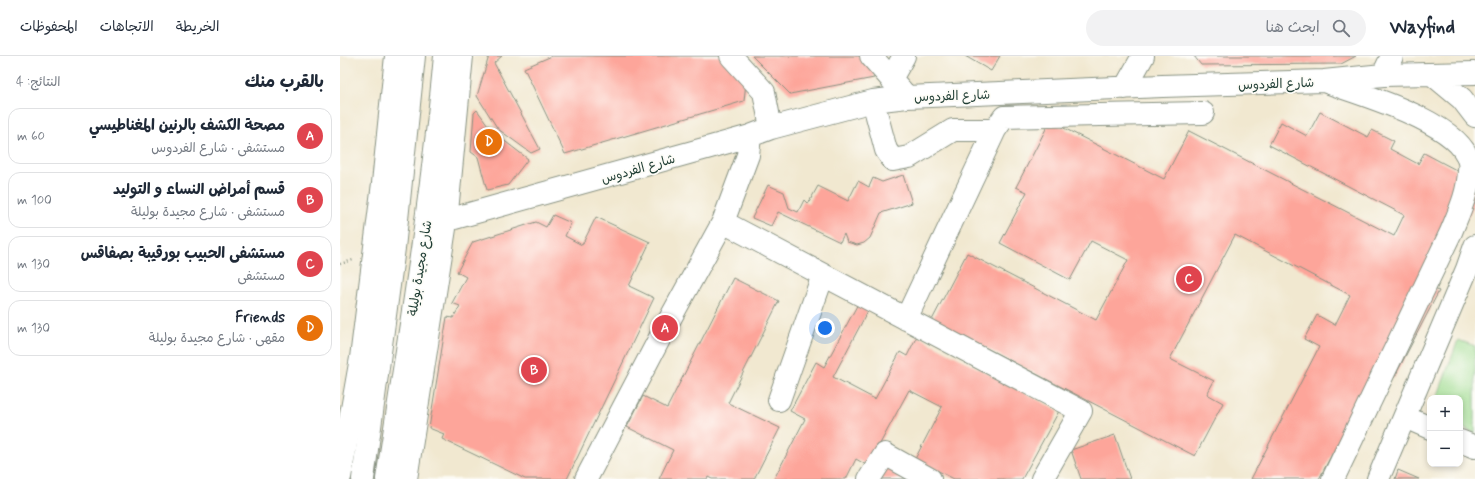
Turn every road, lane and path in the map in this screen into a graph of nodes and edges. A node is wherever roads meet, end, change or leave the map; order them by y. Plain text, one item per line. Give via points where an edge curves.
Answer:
1 (396, 56) edge
2 (414, 56) edge
3 (445, 56) edge
4 (462, 56) edge
5 (731, 56) edge
6 (871, 56) edge
7 (904, 56) edge
8 (1143, 56) edge
9 (1388, 65) edge
10 (1475, 73) edge
11 (1432, 74) junction
12 (890, 79) junction
13 (1324, 81) junction
14 (1125, 88) junction
15 (907, 97) junction
16 (873, 101) junction
17 (1203, 113) dead end
18 (1475, 116) edge
19 (771, 128) junction
20 (995, 130) junction
21 (750, 136) junction
22 (724, 222) junction
23 (436, 224) junction
24 (1475, 246) edge
25 (823, 275) junction
26 (906, 319) junction
27 (779, 400) dead end
28 (1405, 417) junction
29 (1427, 427) edge
30 (1463, 442) edge
31 (1475, 447) edge
32 (340, 477) edge
33 (363, 479) edge
34 (387, 479) edge
35 (406, 479) edge
36 (586, 479) edge
37 (869, 479) edge
38 (930, 479) edge
39 (1042, 479) edge
40 (1333, 479) edge
41 (1378, 479) edge

1 - 32 street via 361,358
2 - 33 street, شارع مجيدة بوليلة via 394,248
3 - 23 street, شارع مجيدة بوليلة
4 - 23 street, شارع مجيدة بوليلة
5 - 19 street via 764,92
6 - 12 street
7 - 12 street
8 - 14 street
9 - 11 street, شارع الفردوس
9 - 13 street, شارع الفردوس
10 - 11 street, شارع الفردوس
11 - 18 street via 1462,99
12 - 15 street
13 - 14 street, شارع الفردوس
13 - 40 street via 1396,107 1427,122 1452,136 1462,147 1469,162 1466,197 1451,232
14 - 15 street, شارع الفردوس
15 - 16 street, شارع الفردوس
16 - 19 street, شارع الفردوس
16 - 20 street via 886,150 893,160 909,157 953,130
17 - 20 street via 1004,117
19 - 21 street, شارع الفردوس
20 - 26 street
21 - 22 street via 748,155
21 - 23 street, شارع الفردوس
22 - 25 street
22 - 36 street
23 - 34 street, شارع مجيدة بوليلة
23 - 35 street, شارع مجيدة بوليلة
24 - 28 street
25 - 26 street
25 - 27 street
26 - 39 street via 1081,411
28 - 29 street
28 - 41 street
30 - 31 street
37 - 38 street via 885,454

